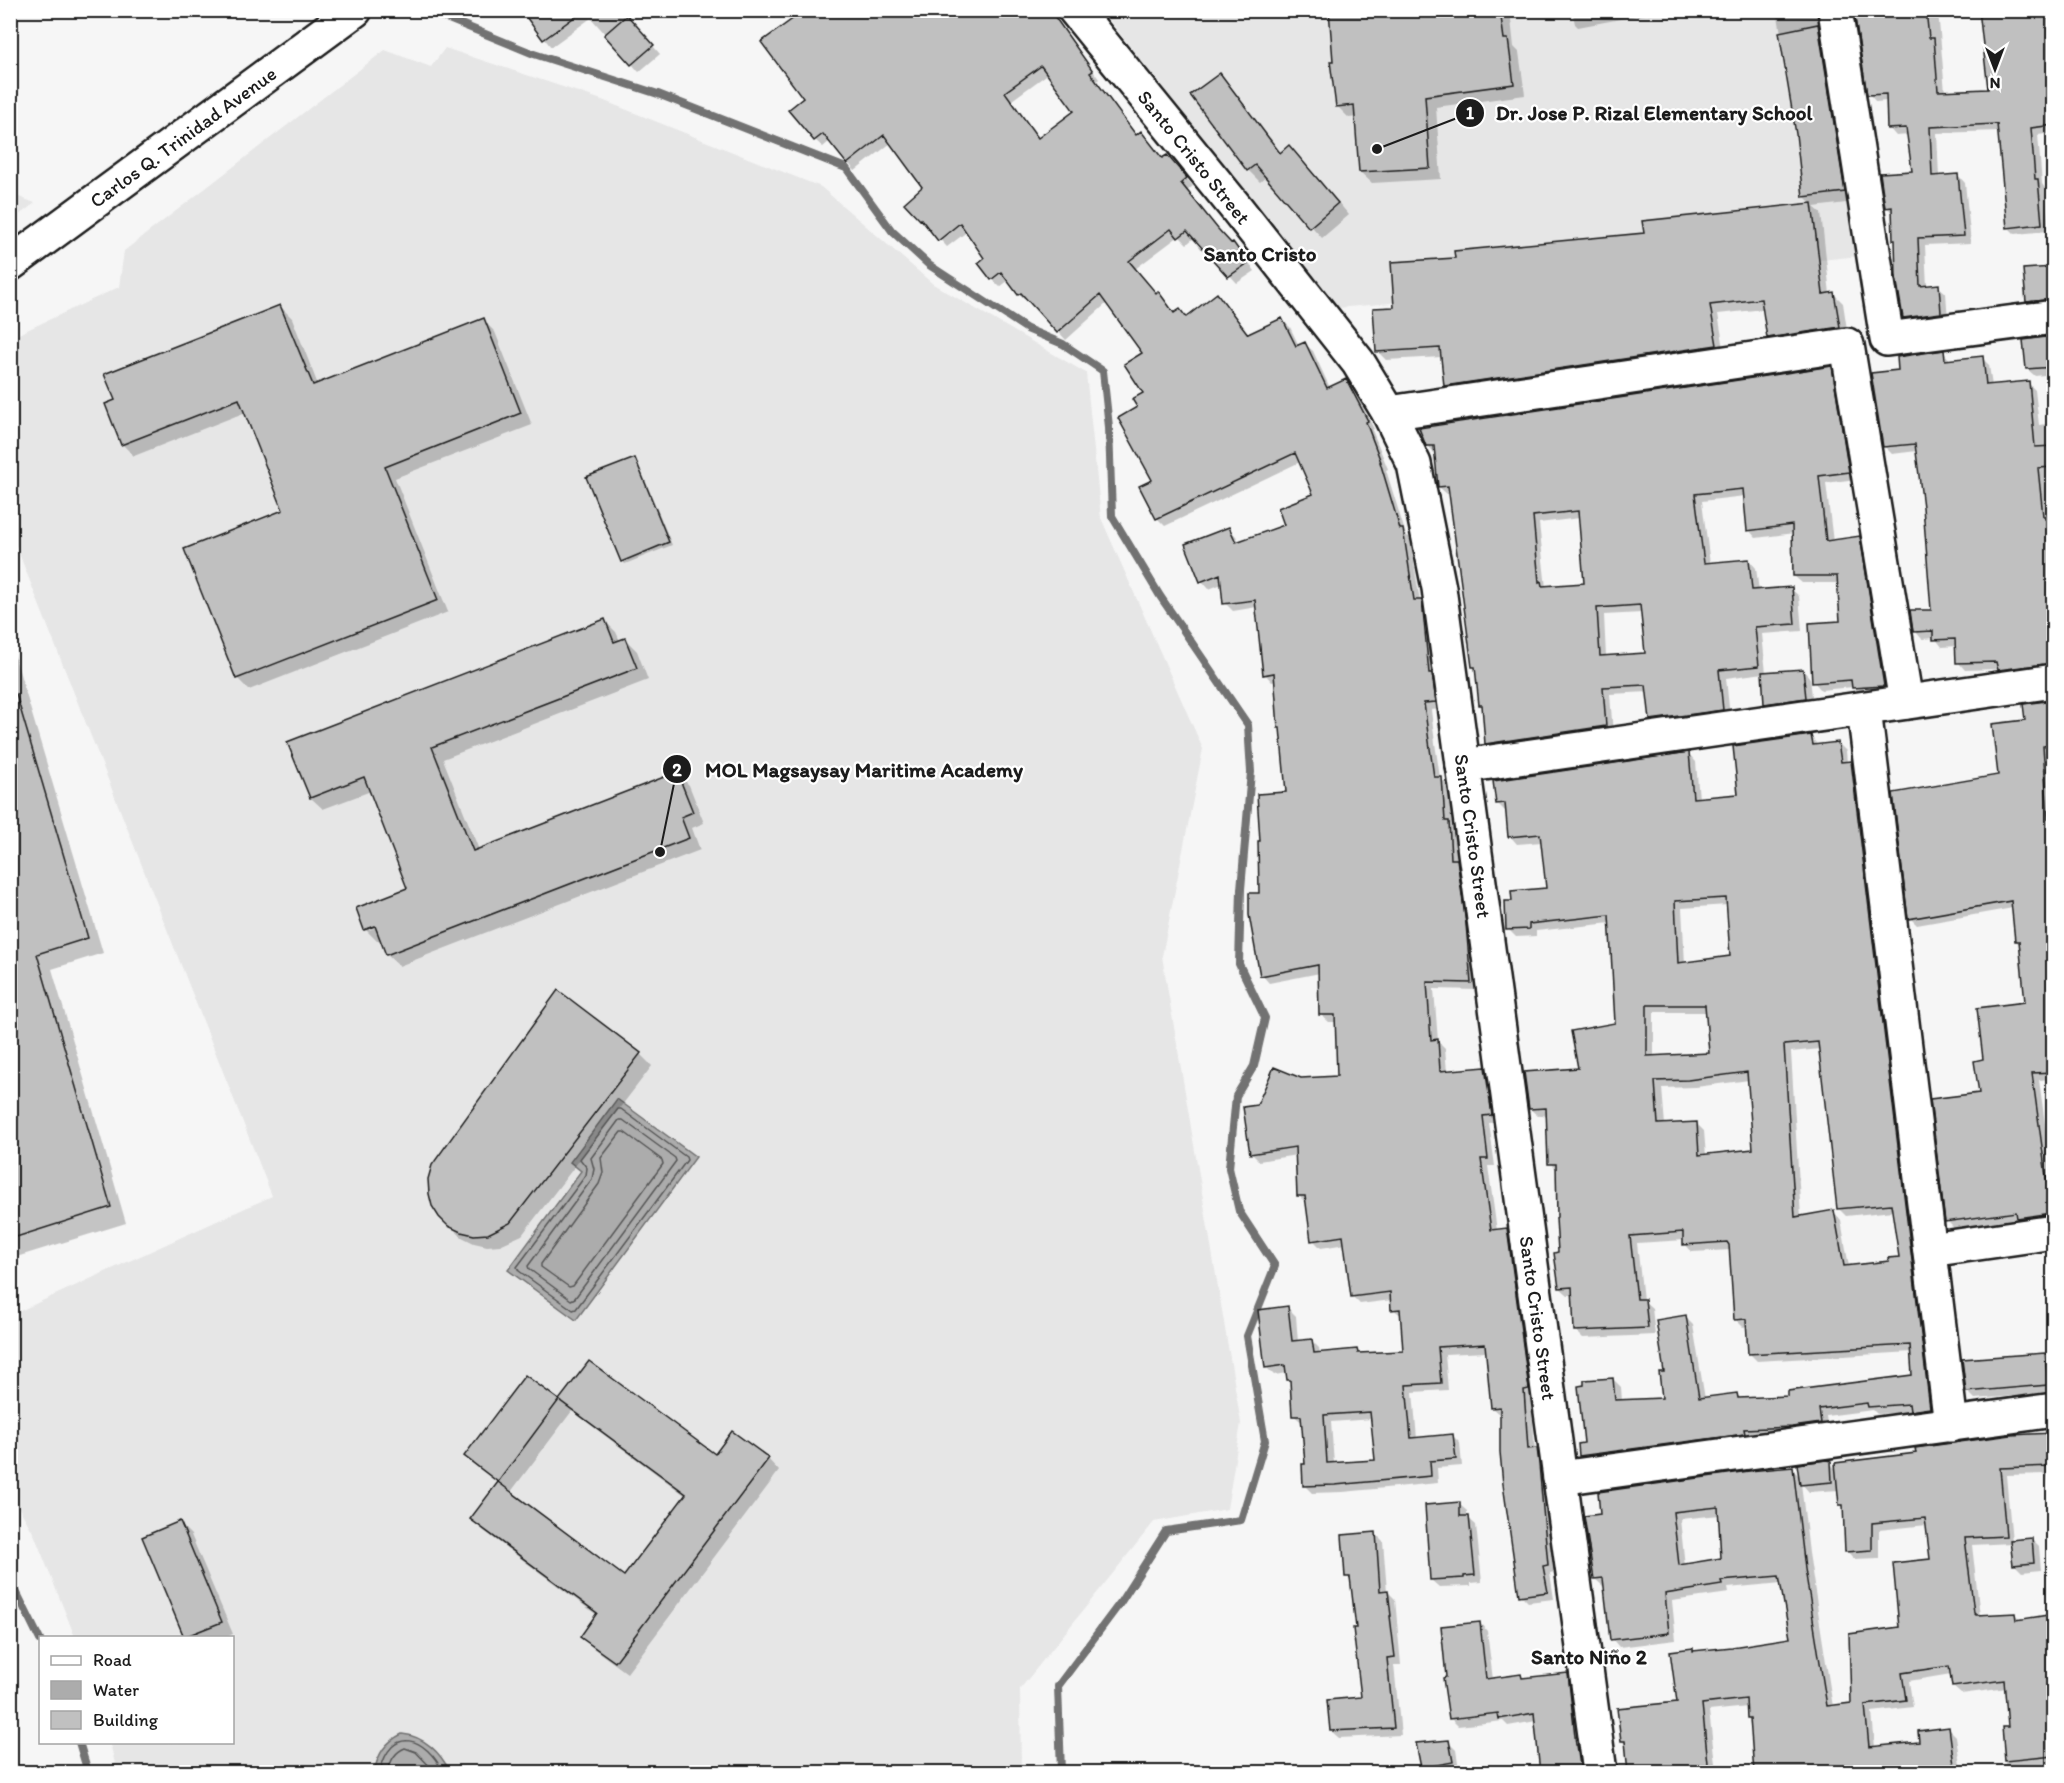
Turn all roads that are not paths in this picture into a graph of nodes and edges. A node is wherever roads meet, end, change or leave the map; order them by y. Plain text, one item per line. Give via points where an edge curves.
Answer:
1 (355, 10) edge
2 (1075, 10) edge
3 (1835, 10) edge
4 (10, 264) edge
5 (2054, 317) edge
6 (1389, 412) junction
7 (2054, 681) edge
8 (1906, 702) junction
9 (1864, 709) junction
10 (1463, 766) junction
11 (2054, 1232) edge
12 (1930, 1250) junction
13 (2054, 1410) edge
14 (1951, 1425) junction
15 (1560, 1478) junction
16 (1600, 1773) edge

1 - 4 street, Carlos Q. Trinidad Avenue
2 - 6 street, Santo Cristo Street via 1358,362
3 - 5 street via 1887,339
6 - 8 street via 1847,345
6 - 10 street, Santo Cristo Street via 1414,464 1439,588
7 - 8 street
8 - 9 street
9 - 10 street
9 - 12 street
10 - 15 street, Santo Cristo Street
11 - 12 street
12 - 14 street
13 - 14 street
14 - 15 street
15 - 16 street, Santo Cristo Street

